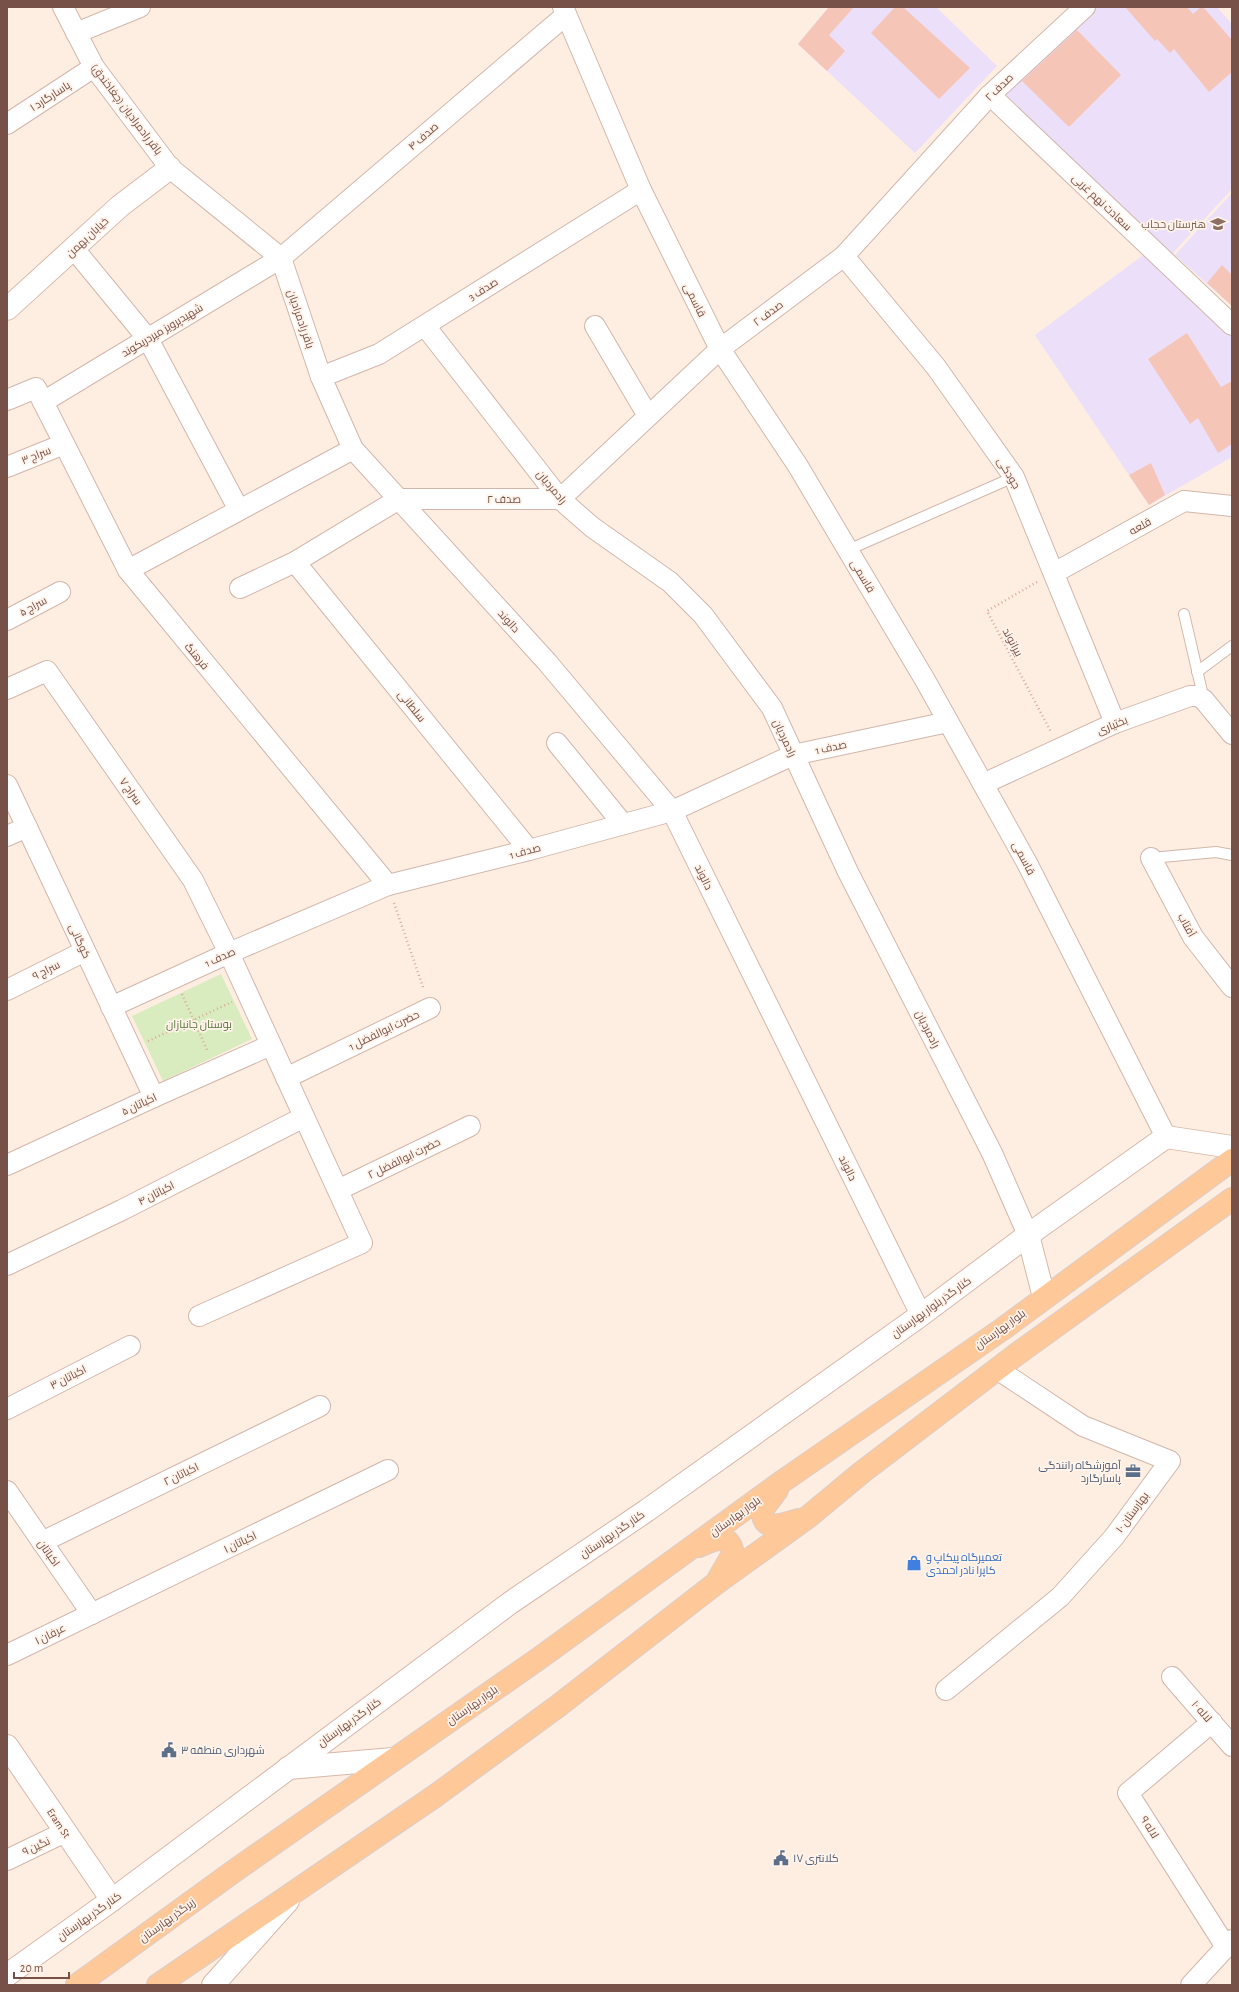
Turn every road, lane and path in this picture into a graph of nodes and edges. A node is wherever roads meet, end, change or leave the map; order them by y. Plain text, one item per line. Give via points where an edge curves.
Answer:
1 (63, 7) edge
2 (140, 7) edge
3 (1085, 7) edge
4 (564, 11) edge
5 (76, 33) junction
6 (94, 68) junction
7 (990, 95) junction
8 (7, 124) edge
9 (170, 168) junction
10 (641, 190) junction
11 (74, 250) junction
12 (844, 256) junction
13 (281, 258) junction
14 (7, 309) edge
15 (1232, 324) edge
16 (425, 326) junction
17 (595, 326) dead end
18 (148, 339) junction
19 (720, 349) junction
20 (321, 377) junction
21 (7, 400) edge
22 (43, 402) junction
23 (648, 416) junction
24 (64, 444) junction
25 (353, 449) junction
26 (7, 467) edge
27 (1014, 477) junction
28 (399, 499) junction
29 (560, 499) junction
30 (1232, 506) edge
31 (239, 510) junction
32 (848, 550) junction
33 (295, 562) junction
34 (128, 570) junction
35 (1054, 573) junction
36 (240, 588) dead end
37 (60, 592) dead end
38 (1184, 614) dead end
39 (7, 620) edge
40 (1232, 646) edge
41 (1197, 672) junction
42 (7, 689) edge
43 (1204, 700) junction
44 (948, 722) junction
45 (1115, 723) junction
46 (1232, 734) edge
47 (557, 743) dead end
48 (1060, 748) junction
49 (793, 755) junction
50 (983, 784) junction
51 (7, 785) edge
52 (672, 811) junction
53 (623, 824) junction
54 (27, 827) junction
55 (7, 836) edge
56 (529, 850) junction
57 (1232, 855) edge
58 (1151, 858) joint
59 (388, 885) junction
60 (85, 951) junction
61 (229, 953) junction
62 (174, 978) junction
63 (1232, 988) edge
64 (7, 990) edge
65 (248, 995) junction
66 (111, 1007) junction
67 (430, 1008) joint
68 (194, 1020) junction
69 (271, 1045) junction
70 (131, 1049) junction
71 (216, 1070) junction
72 (286, 1078) junction
73 (154, 1097) junction
74 (304, 1117) junction
75 (470, 1126) dead end
76 (1166, 1137) junction
77 (1232, 1147) edge
78 (1232, 1160) edge
79 (7, 1165) edge
80 (338, 1190) junction
81 (1232, 1199) edge
82 (1028, 1235) junction
83 (7, 1265) edge
84 (1044, 1297) junction
85 (921, 1315) junction
86 (199, 1316) dead end
87 (130, 1346) dead end
88 (997, 1369) junction
89 (320, 1406) dead end
90 (7, 1409) edge
91 (388, 1470) dead end
92 (694, 1476) joint
93 (783, 1481) junction
94 (7, 1491) edge
95 (808, 1517) junction
96 (42, 1542) junction
97 (687, 1551) junction
98 (715, 1584) junction
99 (92, 1614) junction
100 (7, 1655) edge
101 (1172, 1677) dead end
102 (946, 1690) dead end
103 (1212, 1722) junction
104 (7, 1746) edge
105 (1232, 1746) edge
106 (393, 1759) junction
107 (288, 1768) junction
108 (65, 1832) junction
109 (7, 1860) edge
110 (237, 1869) joint
111 (303, 1885) junction
112 (112, 1900) junction
113 (1229, 1944) edge
114 (7, 1975) edge
115 (77, 1985) edge
116 (158, 1985) edge
117 (213, 1985) edge
118 (1191, 1985) edge

1 - 5 street, باقر رادمرادیان (چغاخندق)
2 - 5 street
3 - 7 street, صدف ۲
4 - 10 street, قاسمی
4 - 13 street, صدف ۴
5 - 6 street, باقر رادمرادیان (چغاخندق)
6 - 8 street, پاسارگارد ۱
6 - 9 street, باقر رادمرادیان (چغاخندق)
7 - 12 street, صدف ۲
7 - 15 street, سعادت نهم غربی
9 - 11 main road, خیابان بهمن via 120,206
9 - 13 street
10 - 16 street, صدف 3
10 - 19 street, قاسمی
11 - 14 main road, خیابان بهمن
11 - 18 street
12 - 19 street, صدف ۲
12 - 27 street, جودکی via 936,366
13 - 18 street, شهیدپرویز میردریکوند
13 - 20 street, باقر رادمرادیان
16 - 20 street, صدف 3 via 380,354
16 - 29 street, رادمردیان
17 - 23 street
18 - 22 street, شهیدپرویز میردریکوند
18 - 31 street
19 - 23 street, صدف ۲
19 - 32 street, قاسمی via 798,466
20 - 25 street, باقر رادمرادیان
21 - 22 street, فرهنگ via 36,388
22 - 24 street, فرهنگ
23 - 29 street, صدف ۲
24 - 26 street, سراج ۳
24 - 34 street, فرهنگ
25 - 28 street, باقر رادمرادیان
25 - 31 street
27 - 32 lane
27 - 35 street, جودکی
28 - 29 street, صدف ۲
28 - 33 street
28 - 52 street, دالوند via 547,662
29 - 49 street, رادمردیان via 592,527 670,582 703,615 772,708
30 - 35 street, قلعه via 1184,501
31 - 34 street
32 - 44 street, قاسمی
33 - 36 street
33 - 56 street, سلطانی
34 - 59 street, فرهنگ
35 - 45 street, جودکی
35 - 48 path, بیرانوند via 987,611
37 - 39 street, سراج ۵
38 - 41 lane
40 - 41 lane
41 - 43 lane
42 - 61 street, سراج ۷ via 47,671 193,880
43 - 45 street, بختیاری via 1198,696 1190,696
43 - 46 street
44 - 49 street, صدف 1
44 - 50 street, قاسمی
45 - 48 street, بختیاری
47 - 53 street
48 - 50 street, بختیاری
49 - 52 street, صدف 1
49 - 82 street, رادمردیان via 848,872 992,1153
50 - 76 street, قاسمی via 1027,863
51 - 54 street, کوگانی
52 - 53 street, صدف 1
52 - 85 street, دالوند
53 - 56 street, صدف 1
54 - 55 street
54 - 60 street, کوگانی
56 - 59 street, صدف 1
57 - 58 lane via 1216,852
58 - 63 street, آفتاب via 1193,937
59 - 61 street, صدف 1
59 - 67 path, حضرت ابوالفضل 1
60 - 64 street, سراج ۹
60 - 66 street, کوگانی
61 - 62 street, صدف 1
61 - 65 street
62 - 66 street, صدف 1
62 - 68 path
65 - 68 path
65 - 69 street
66 - 70 street, کوگانی
67 - 72 street, حضرت ابوالفضل 1
68 - 70 path
68 - 71 path
69 - 71 street, اکباتان ۵
69 - 72 street
70 - 73 street, کوگانی
71 - 73 street, اکباتان ۵
72 - 74 street
73 - 79 street, اکباتان ۵
74 - 80 street
74 - 83 street, اکباتان ۴ via 122,1210
75 - 80 street, حضرت ابوالفضل ۲
76 - 77 main road
76 - 82 main road, کنار گذر بلوار بهارستان
78 - 84 main road, بلوار بهارستان
80 - 86 street via 362,1243
81 - 88 main road
82 - 84 main road
82 - 85 main road, کنار گذر بلوار بهارستان
84 - 93 main road, بلوار بهارستان via 1004,1328
85 - 92 main road, کنار گذر بلوار بهارستان
87 - 90 street, اکباتان ۳
88 - 95 main road
88 - 102 street, بهارستان ۱۰ via 1083,1426 1170,1461 1114,1537 1060,1597
89 - 96 street, اکباتان ۲
91 - 99 street, اکباتان ۱
92 - 107 main road, کنار گذر بهارستان via 510,1603
93 - 95 main road via 762,1510 763,1518 768,1525 777,1526
93 - 97 main road, بلوار بهارستان
94 - 96 street, اکباتان
95 - 98 main road
96 - 99 street, اکباتان
97 - 98 main road via 717,1539 725,1540 732,1545 733,1554
97 - 106 main road, بلوار بهارستان
98 - 111 main road via 558,1706 465,1774
99 - 100 street, عرفان ۱
101 - 103 street, لاله ۱۰
103 - 105 street, لاله ۱۰
103 - 113 street, لاله ۹ via 1128,1793
104 - 108 main road, Eram St
106 - 107 main road
106 - 110 main road, بلوار بهارستان
107 - 112 main road, کنار گذر بهارستان
108 - 109 street, نگین ۹
108 - 112 main road, Eram St
110 - 115 main road, زیرگذر بهارستان
111 - 116 main road
111 - 117 main road
112 - 114 main road, کنار گذر بهارستان
113 - 118 street

